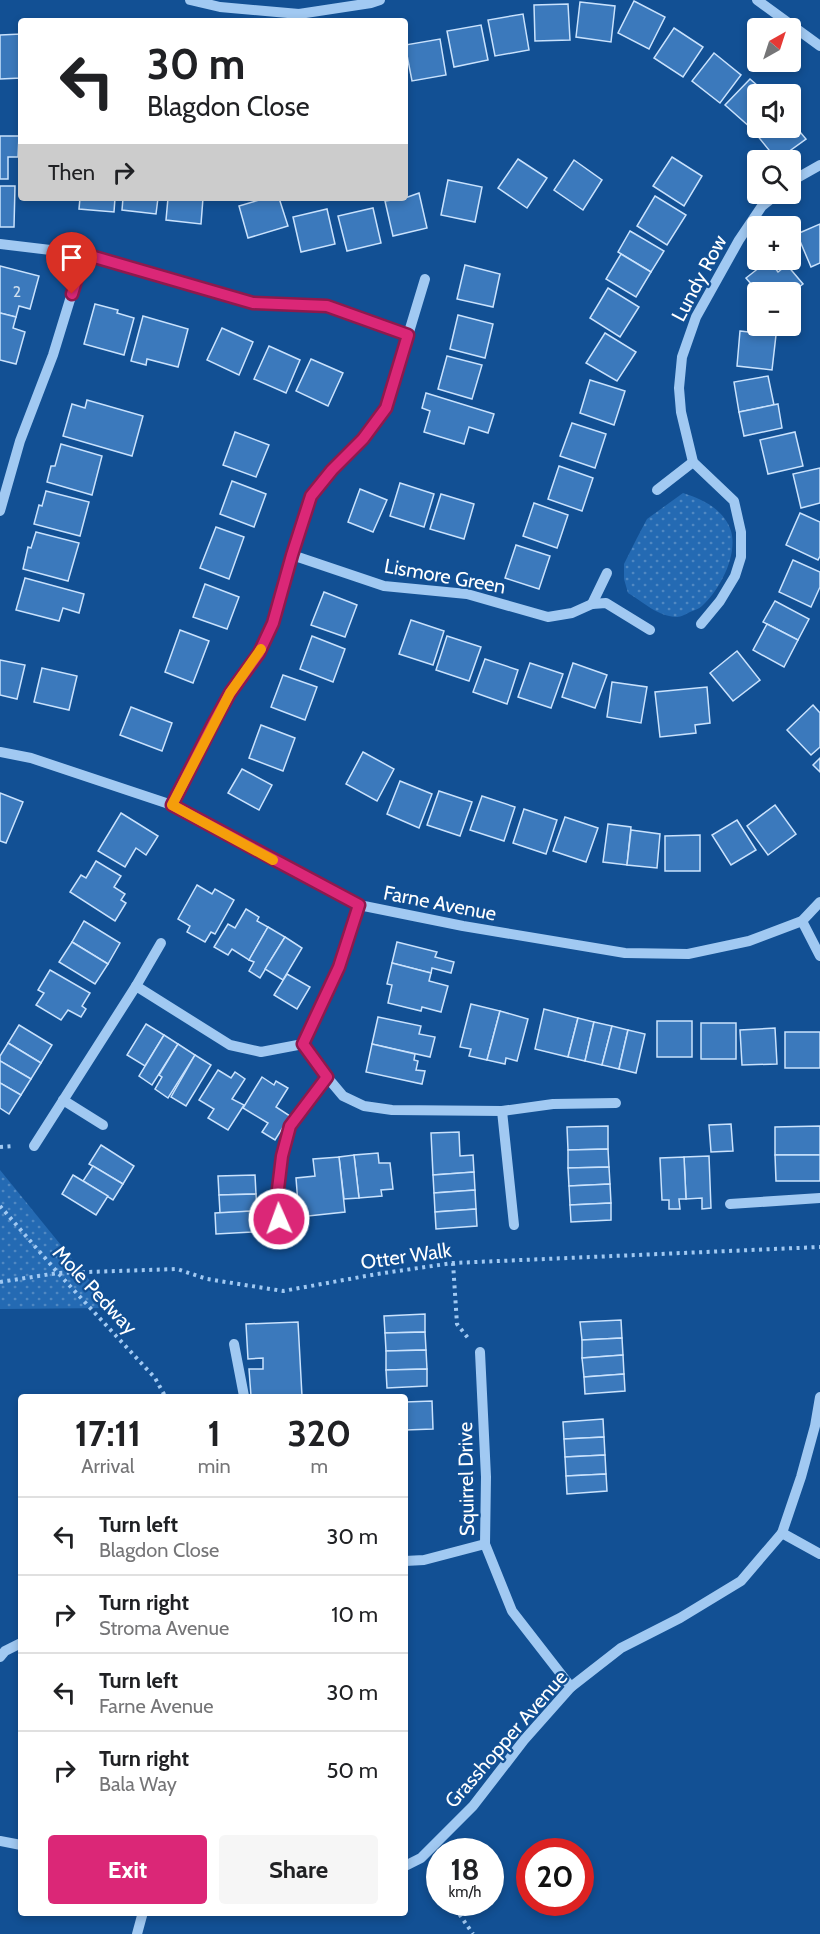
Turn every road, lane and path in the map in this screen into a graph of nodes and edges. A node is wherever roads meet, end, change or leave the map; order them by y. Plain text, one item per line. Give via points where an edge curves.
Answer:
1 (190, 0) edge
2 (380, 0) edge
3 (758, 0) edge
4 (820, 46) edge
5 (820, 165) edge
6 (801, 176) edge
7 (764, 204) edge
8 (0, 243) edge
9 (84, 254) junction
10 (425, 279) dead end
11 (408, 335) junction
12 (693, 462) junction
13 (657, 490) dead end
14 (2, 496) edge
15 (0, 511) edge
16 (292, 555) junction
17 (607, 573) dead end
18 (592, 604) junction
19 (701, 624) dead end
20 (650, 630) dead end
21 (0, 752) edge
22 (172, 805) junction
23 (820, 902) edge
24 (359, 905) junction
25 (802, 921) junction
26 (161, 943) dead end
27 (820, 956) edge
28 (136, 986) junction
29 (303, 1044) junction
30 (327, 1077) junction
31 (63, 1100) junction
32 (616, 1103) dead end
33 (502, 1111) junction
34 (102, 1125) dead end
35 (34, 1146) dead end
36 (820, 1198) edge
37 (730, 1204) dead end
38 (0, 1206) edge
39 (279, 1219) dead end
40 (514, 1225) dead end
41 (820, 1247) edge
42 (453, 1263) junction
43 (58, 1273) junction
44 (0, 1281) edge
45 (234, 1344) dead end
46 (480, 1352) joint
47 (164, 1394) edge
48 (244, 1394) edge
49 (820, 1397) edge
50 (782, 1533) junction
51 (485, 1544) junction
52 (820, 1554) edge
53 (408, 1561) edge
54 (18, 1644) edge
55 (2, 1650) edge
56 (571, 1687) junction
57 (0, 1841) edge
58 (18, 1844) edge
59 (408, 1864) edge
60 (142, 1916) edge
61 (461, 1916) edge
62 (137, 1934) edge
63 (473, 1934) edge

1 - 2 street via 219,7 299,14
3 - 4 street
5 - 6 street
7 - 12 street, Lundy Row via 696,317 682,357 681,412
8 - 9 street
9 - 11 street via 253,303 327,306
9 - 14 street via 53,355
10 - 11 street
11 - 16 street via 386,408 311,496
12 - 13 street
12 - 19 street via 734,501 741,532 741,557 735,576
14 - 15 street
16 - 18 street, Lismore Green via 384,586 467,594 548,617
16 - 22 street via 273,623 259,653 230,693
17 - 18 street
18 - 20 street via 606,603
21 - 22 street, Farne Avenue via 31,758
22 - 24 street, Farne Avenue
23 - 25 street, Farne Avenue
24 - 25 street, Farne Avenue via 625,953 688,954 749,941
24 - 29 street via 339,967
25 - 27 street
26 - 28 street
28 - 29 street via 230,1045 261,1052
28 - 31 street
29 - 30 street
30 - 33 street via 343,1096 364,1106
30 - 39 street via 290,1126 278,1189
31 - 34 street
31 - 35 street
32 - 33 street via 553,1104
33 - 40 street
36 - 37 street
38 - 43 path, Mole Pedway
41 - 42 path, Otter Walk
42 - 43 path, Otter Walk via 283,1291 207,1279 177,1269
42 - 46 path via 457,1324
43 - 44 path, Otter Walk
43 - 47 path, Mole Pedway via 155,1377
45 - 48 street
46 - 51 street, Squirrel Drive
49 - 50 street, Grasshopper Avenue via 801,1477
50 - 52 street
50 - 56 street, Grasshopper Avenue via 741,1581 621,1648
51 - 53 street
51 - 56 street, Squirrel Drive via 512,1611
54 - 55 street
56 - 59 street, Grasshopper Avenue via 473,1806 421,1858
57 - 58 street
60 - 62 street
61 - 63 path

